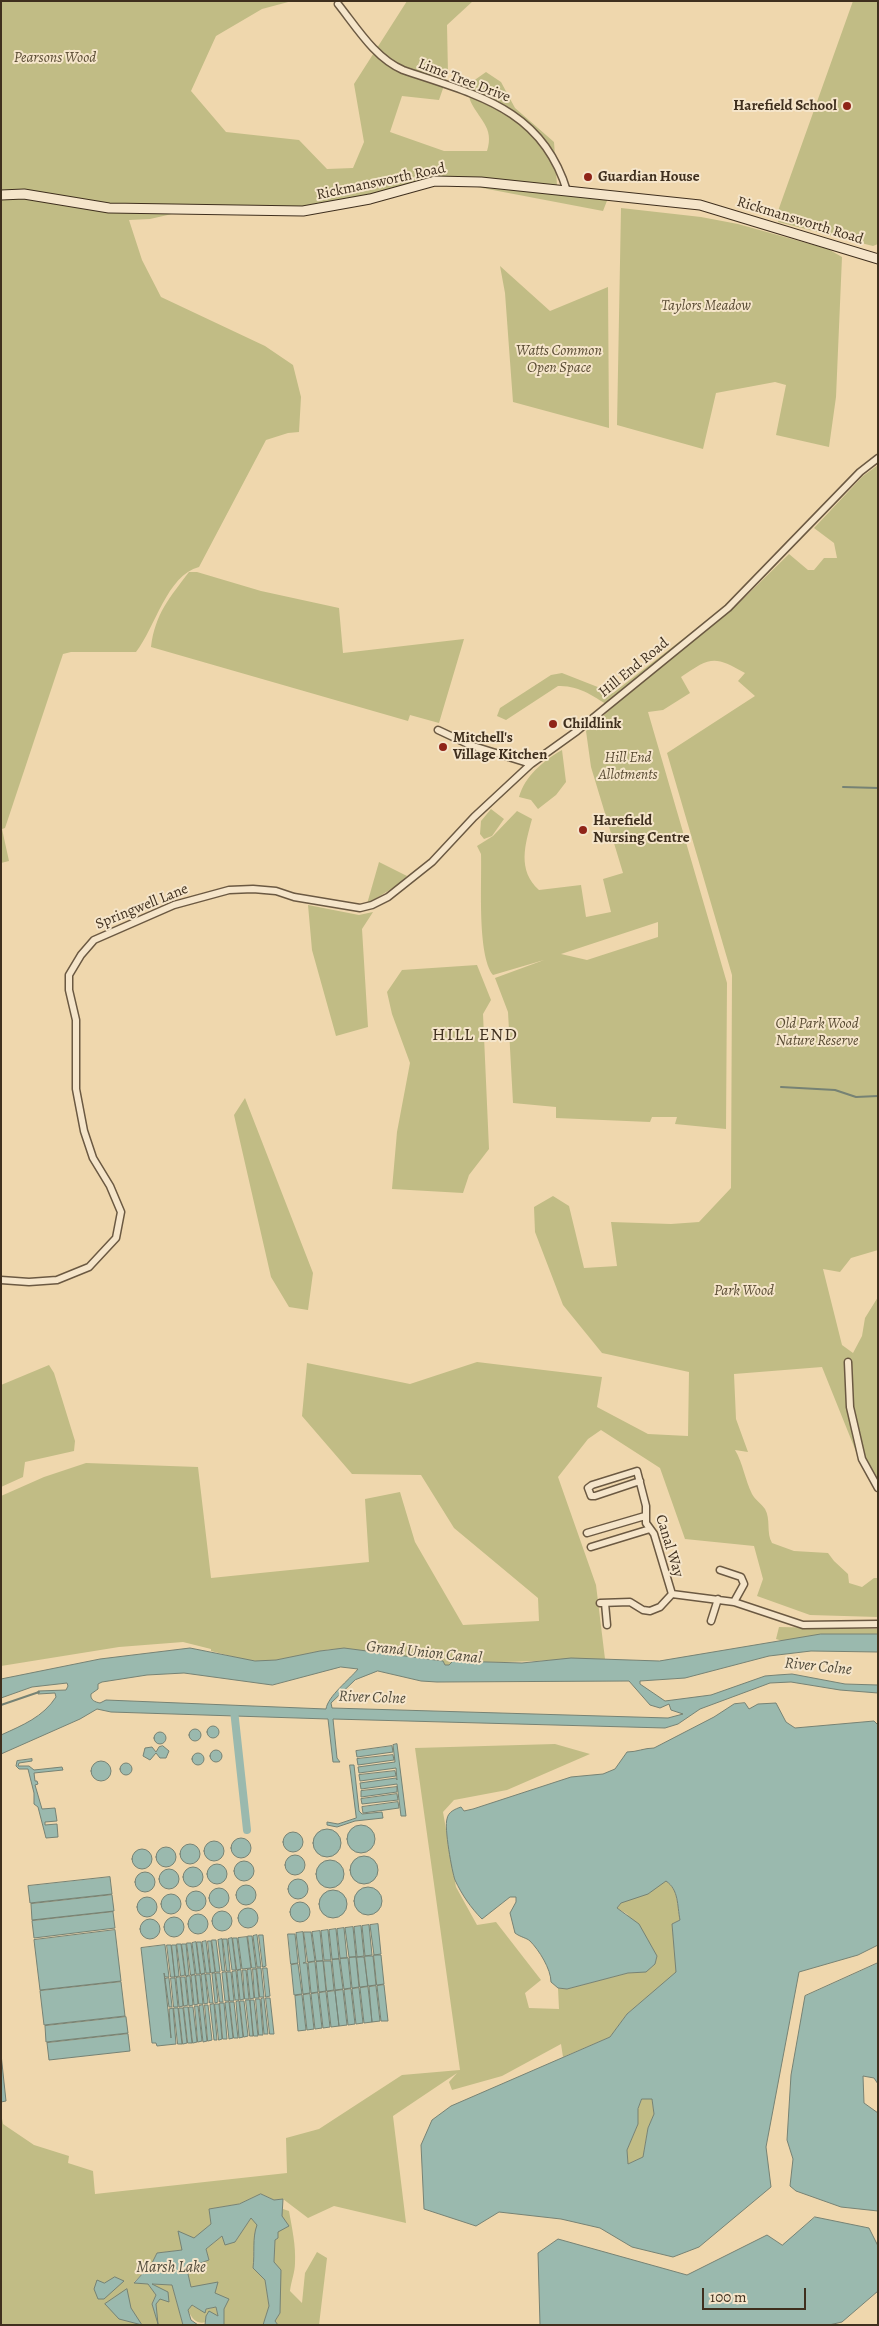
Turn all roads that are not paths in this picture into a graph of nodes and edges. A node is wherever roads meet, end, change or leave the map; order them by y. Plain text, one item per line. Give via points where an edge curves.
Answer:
1 (338, 4) dead end
2 (567, 191) junction
3 (1, 195) edge
4 (878, 259) edge
5 (878, 458) edge
6 (438, 730) dead end
7 (531, 764) junction
8 (372, 905) joint
9 (1, 1280) edge
10 (848, 1362) dead end
11 (640, 1478) junction
12 (878, 1488) edge
13 (646, 1516) junction
14 (650, 1529) junction
15 (587, 1533) dead end
16 (592, 1547) dead end
17 (720, 1570) dead end
18 (672, 1594) junction
19 (718, 1599) junction
20 (734, 1602) junction
21 (711, 1621) dead end
22 (878, 1624) edge
23 (607, 1625) dead end

1 - 2 street, Lime Tree Drive via 389,63 508,110 533,130 545,144
2 - 3 street, Rickmansworth Road via 435,181 344,205 268,212 109,208 24,194
2 - 4 street, Rickmansworth Road via 700,206
5 - 7 street, Hill End Road via 860,472 728,608 577,731
6 - 7 street via 470,745
7 - 8 street, Hill End Road via 474,816 432,862 388,897
8 - 9 street, Springwell Lane via 360,908 253,889 229,890 174,905 94,940 69,975 76,1020 76,1089 93,1158 121,1212 116,1238 89,1267 57,1280
10 - 12 street via 850,1407 862,1459
11 - 11 street via 634,1470 592,1485 588,1492 595,1496
11 - 13 street, Canal Way
13 - 14 street, Canal Way
13 - 15 street
14 - 16 street
14 - 18 street, Canal Way
17 - 20 street via 741,1577 744,1584
18 - 19 street
18 - 23 street via 660,1607 650,1611 630,1602 603,1603
19 - 20 street
19 - 21 street
20 - 22 street via 803,1625

